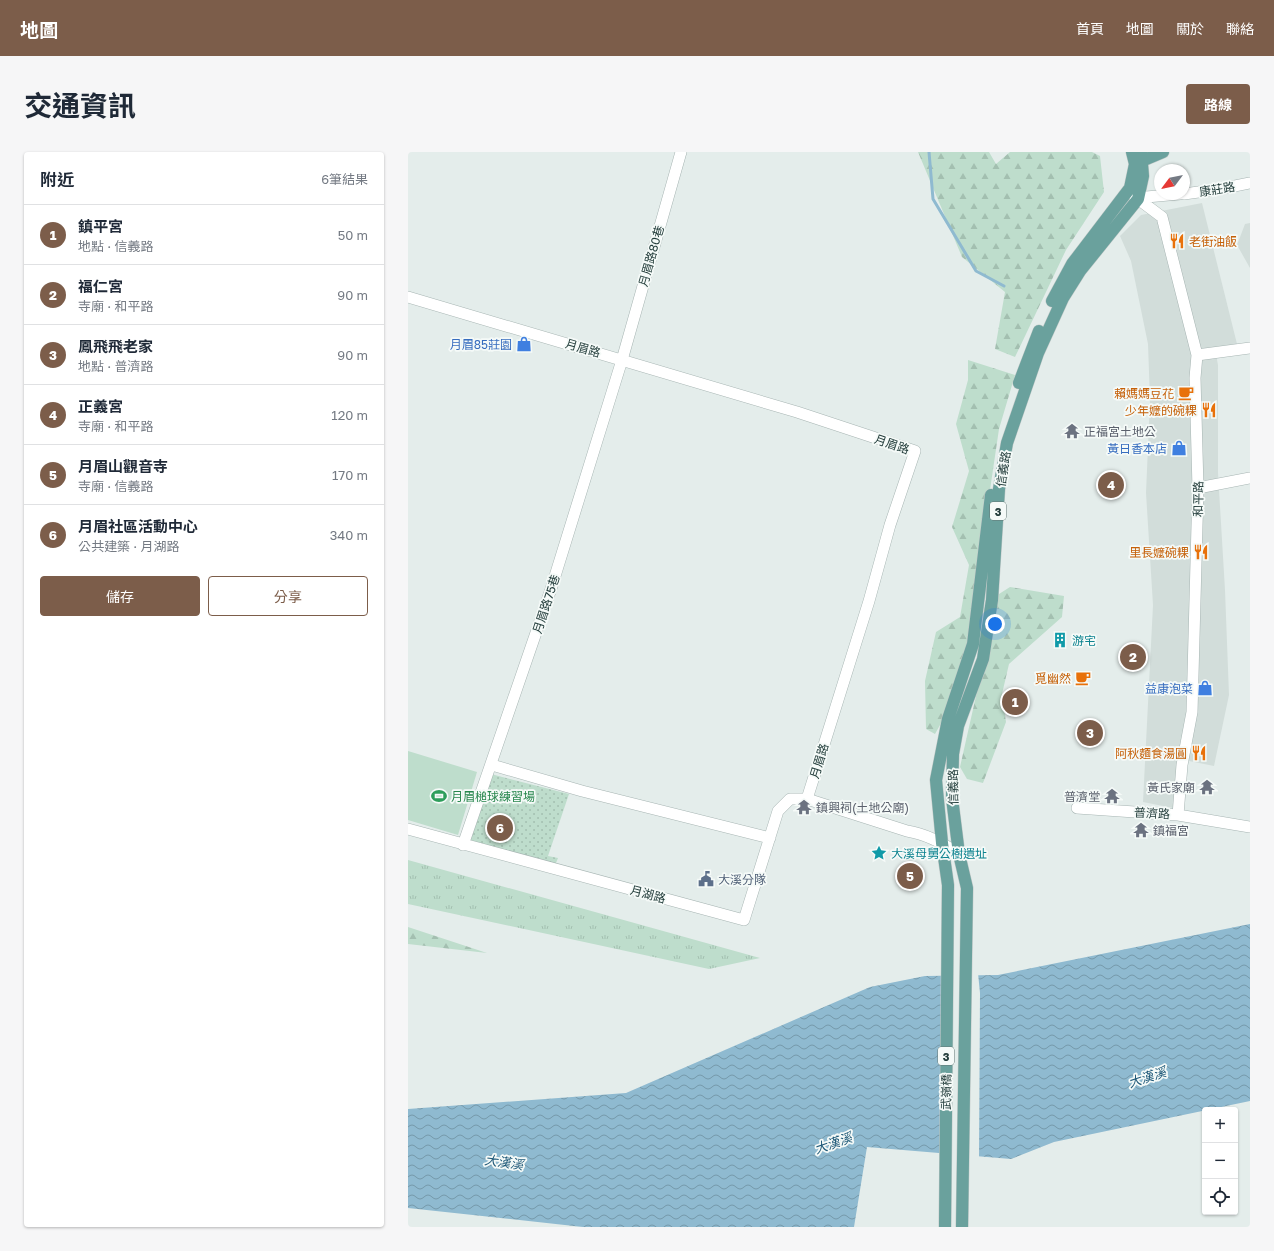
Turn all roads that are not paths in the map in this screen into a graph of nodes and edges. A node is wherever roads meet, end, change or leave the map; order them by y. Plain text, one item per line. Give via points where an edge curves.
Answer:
1 (681, 152) edge
2 (1163, 152) edge
3 (1138, 157) edge
4 (1250, 182) edge
5 (1190, 193) edge
6 (1123, 196) junction
7 (1154, 197) edge
8 (1138, 199) junction
9 (408, 297) edge
10 (1250, 348) edge
11 (1197, 355) junction
12 (622, 360) junction
13 (1250, 478) edge
14 (1198, 488) junction
15 (492, 765) junction
16 (807, 799) junction
17 (1077, 808) dead end
18 (1178, 814) junction
19 (1250, 827) edge
20 (408, 830) edge
21 (770, 838) junction
22 (942, 843) junction
23 (463, 845) junction
24 (959, 854) junction
25 (948, 885) joint
26 (967, 888) joint
27 (945, 1227) edge
28 (962, 1227) edge

1 - 12 street, 月眉路80巷
2 - 3 main road
3 - 6 main road, 信義路 / 3 via 1130,188
3 - 8 main road, 信義路 / 3 via 1143,176
4 - 5 street, 康莊路 via 1220,190
6 - 8 street
6 - 22 main road, 信義路 / 3 via 1072,264 1056,294 1030,352 1001,435 973,644 948,719 938,765 936,780
7 - 8 street
8 - 11 street, 和平路 via 1162,217
8 - 24 main road, 信義路 / 3 via 1080,271 1063,298 1038,353 1007,443 999,489 992,600 983,659 958,726 953,754 952,798
9 - 12 street, 月眉路
10 - 11 street
11 - 14 street, 和平路
12 - 15 street, 月眉路75巷 via 551,589
12 - 16 street, 月眉路 via 797,412 915,451
13 - 14 street
14 - 18 street, 和平路 via 1192,712 1182,765
15 - 21 street via 589,793
15 - 23 street, 月眉路75巷
16 - 21 street, 月湖路 via 790,799 778,811
16 - 22 street
17 - 18 street, 普濟路
18 - 19 street, 普濟路
20 - 23 street, 月湖路
21 - 23 street, 月湖路 via 744,920
22 - 24 street
22 - 25 main road, 信義路 / 3
24 - 26 main road, 信義路 / 3
25 - 27 main road, 武嶺橋 / 3
26 - 28 main road, 武嶺橋 / 3

